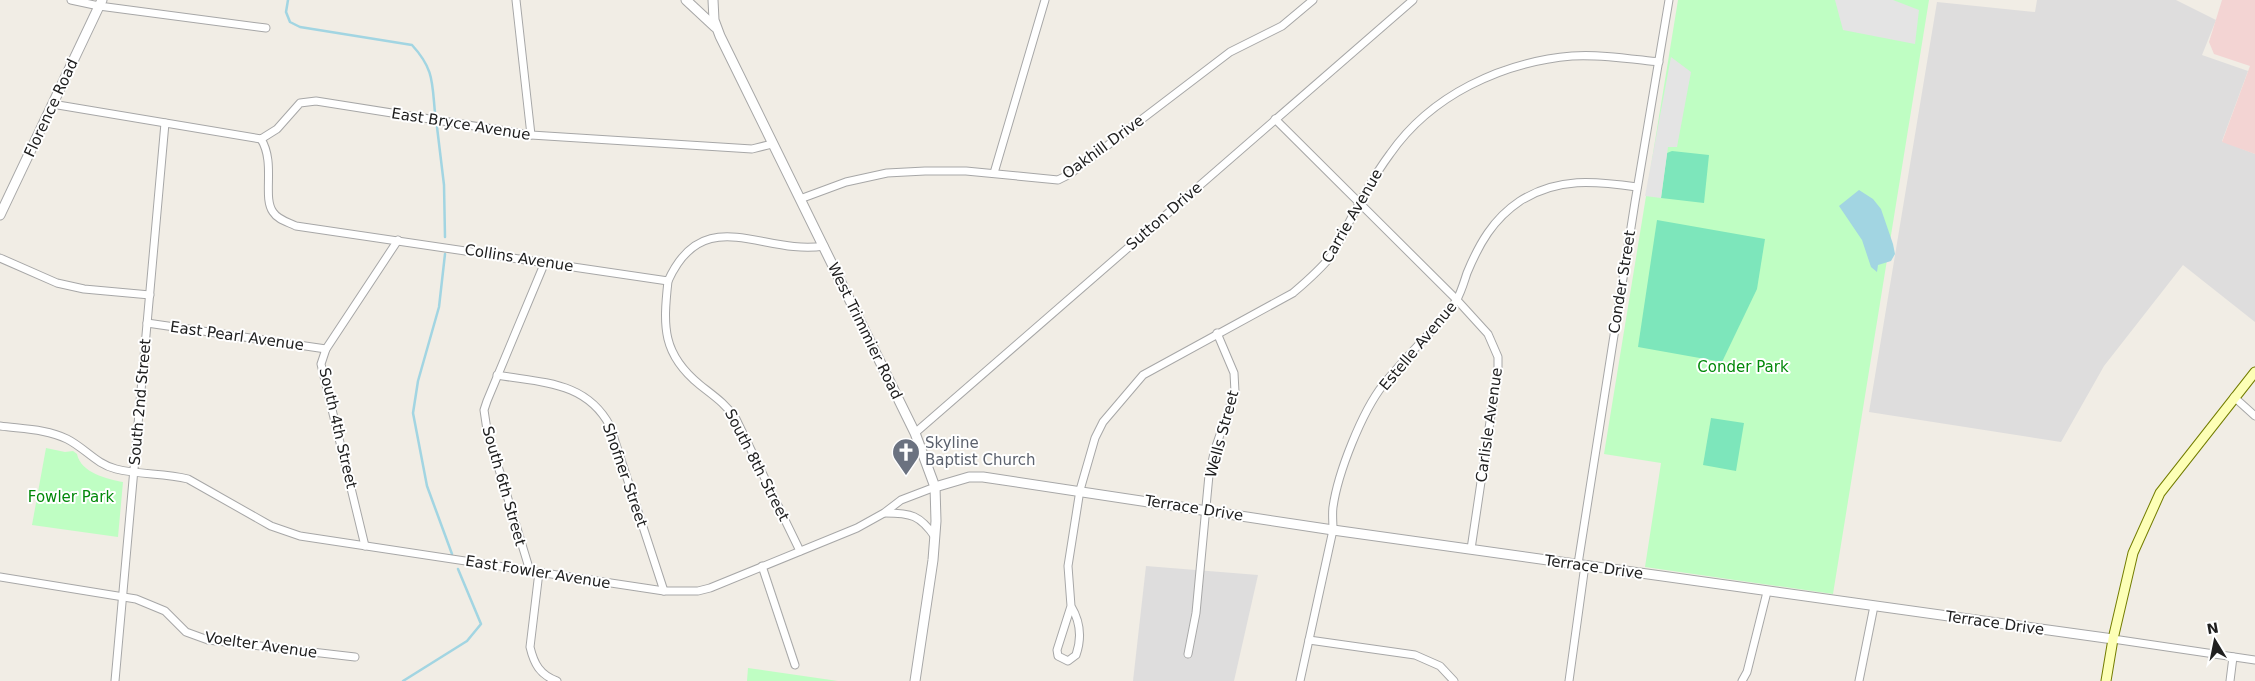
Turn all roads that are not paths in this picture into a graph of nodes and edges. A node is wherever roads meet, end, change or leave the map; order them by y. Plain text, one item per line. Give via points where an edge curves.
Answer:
1 (72, 0) edge
2 (516, 0) edge
3 (686, 0) edge
4 (713, 0) edge
5 (1045, 0) edge
6 (1313, 0) edge
7 (1413, 0) edge
8 (1670, 0) edge
9 (100, 3) edge
10 (266, 28) dead end
11 (717, 29) junction
12 (1659, 62) junction
13 (52, 104) junction
14 (1275, 119) junction
15 (165, 123) junction
16 (531, 135) junction
17 (261, 139) junction
18 (772, 144) junction
19 (994, 173) junction
20 (1637, 187) junction
21 (800, 200) junction
22 (1360, 204) junction
23 (0, 216) edge
24 (398, 240) junction
25 (824, 246) junction
26 (0, 258) edge
27 (545, 262) junction
28 (668, 281) junction
29 (150, 295) junction
30 (1457, 300) junction
31 (147, 322) junction
32 (1218, 333) junction
33 (326, 349) junction
34 (2255, 372) edge
35 (496, 375) junction
36 (2234, 398) junction
37 (2255, 416) edge
38 (0, 426) edge
39 (915, 433) junction
40 (134, 472) junction
41 (935, 487) junction
42 (1080, 490) junction
43 (1204, 509) junction
44 (884, 513) junction
45 (1333, 530) junction
46 (935, 537) junction
47 (364, 546) junction
48 (1471, 549) junction
49 (800, 551) junction
50 (1582, 565) junction
51 (762, 566) junction
52 (530, 571) junction
53 (539, 572) junction
54 (0, 577) edge
55 (664, 591) junction
56 (1767, 592) junction
57 (122, 596) junction
58 (1071, 606) junction
59 (1874, 606) junction
60 (2113, 639) junction
61 (1309, 640) junction
62 (1188, 654) dead end
63 (355, 657) dead end
64 (2233, 657) junction
65 (2255, 660) edge
66 (795, 665) dead end
67 (114, 681) edge
68 (557, 681) edge
69 (916, 681) edge
70 (1300, 681) edge
71 (1454, 681) edge
72 (1569, 681) edge
73 (1742, 681) edge
74 (1859, 681) edge
75 (2106, 681) edge
76 (2230, 681) edge

1 - 9 street
2 - 16 street
3 - 11 street
4 - 11 street, West Trimmier Road
5 - 19 street
6 - 19 street, Oakhill Drive via 1282,26 1230,52 1070,174 1058,180
7 - 14 street, Sutton Drive
8 - 12 street, Conder Street
9 - 10 street
9 - 13 street, Florence Road
11 - 18 street, West Trimmier Road
12 - 20 street, Conder Street
12 - 22 street, Carrie Avenue via 1574,56 1541,60 1484,78 1439,105 1402,138
13 - 15 street
13 - 23 street, Florence Road
14 - 22 street, Carlisle Avenue
14 - 39 street, Sutton Drive
15 - 17 street
15 - 29 street, South 2nd Street
16 - 17 street, East Bryce Avenue via 316,101 300,103 277,129
16 - 18 street, East Bryce Avenue via 752,149
17 - 24 street, Collins Avenue via 270,163 269,203 278,218 296,226
18 - 21 street, West Trimmier Road
19 - 21 street, Oakhill Drive via 887,173 846,182
20 - 30 street, Estelle Avenue via 1596,181 1573,182 1550,187 1522,200 1499,218 1484,237
20 - 50 street, Conder Street
21 - 25 street, West Trimmier Road
22 - 30 street, Carlisle Avenue
22 - 32 street, Carrie Avenue via 1331,256 1312,277 1293,293
24 - 27 street, Collins Avenue
24 - 33 street, South 4th Street
25 - 28 street via 800,247 724,236 711,238 692,248
25 - 39 street, West Trimmier Road
26 - 29 street via 57,283
27 - 28 street, Collins Avenue
27 - 35 street, South 6th Street
28 - 49 street, South 8th Street via 665,324 673,356 687,374 726,404 736,419
29 - 31 street, South 2nd Street
30 - 45 street, Estelle Avenue via 1382,386 1361,424 1333,507
30 - 48 street, Carlisle Avenue via 1488,334 1498,357
31 - 33 street, East Pearl Avenue
31 - 40 street, South 2nd Street
32 - 42 street, Carrie Avenue via 1158,365 1128,391 1103,422 1095,438
32 - 43 street, Wells Street via 1236,382 1215,449
33 - 47 street, South 4th Street via 321,364
34 - 36 main road
35 - 52 street, South 6th Street via 484,410 486,424
35 - 55 street, Shofner Street via 570,388 593,402 603,413
36 - 37 street
36 - 60 main road via 2160,493 2133,553
38 - 40 street, East Fowler Avenue via 59,436 104,465
39 - 41 street, West Trimmier Road
40 - 47 street, East Fowler Avenue via 188,479 286,532
40 - 57 street, South 2nd Street
41 - 42 street, Terrace Drive via 969,477 983,477
41 - 44 street, East Fowler Avenue via 901,500
41 - 46 street, West Trimmier Road
42 - 43 street, Terrace Drive
42 - 58 street, Carrie Avenue via 1068,566
43 - 45 street, Terrace Drive
43 - 62 street, Wells Street via 1196,613
44 - 46 street via 916,516
44 - 49 street, East Fowler Avenue via 857,528
45 - 48 street, Terrace Drive
45 - 61 street, Estelle Avenue
46 - 69 street, West Trimmier Road
47 - 52 street, East Fowler Avenue
48 - 50 street, Terrace Drive
49 - 51 street, East Fowler Avenue
50 - 56 street, Terrace Drive
50 - 72 street, Conder Street
51 - 55 street, East Fowler Avenue via 710,588
51 - 66 street
52 - 53 street, East Fowler Avenue
53 - 55 street, East Fowler Avenue
53 - 68 street via 530,647 538,669
54 - 57 street, Voelter Avenue
56 - 59 street, Terrace Drive
56 - 73 street
57 - 63 street, Voelter Avenue via 165,611 186,632 208,640
57 - 67 street, South 2nd Street
58 - 58 street via 1076,615 1079,642 1076,654 1068,660 1058,656 1057,650
59 - 60 street, Terrace Drive
59 - 74 street
60 - 64 street, Terrace Drive
60 - 75 main road
61 - 70 street, Estelle Avenue
61 - 71 street via 1415,655 1440,666
64 - 65 street, Terrace Drive
64 - 76 street

